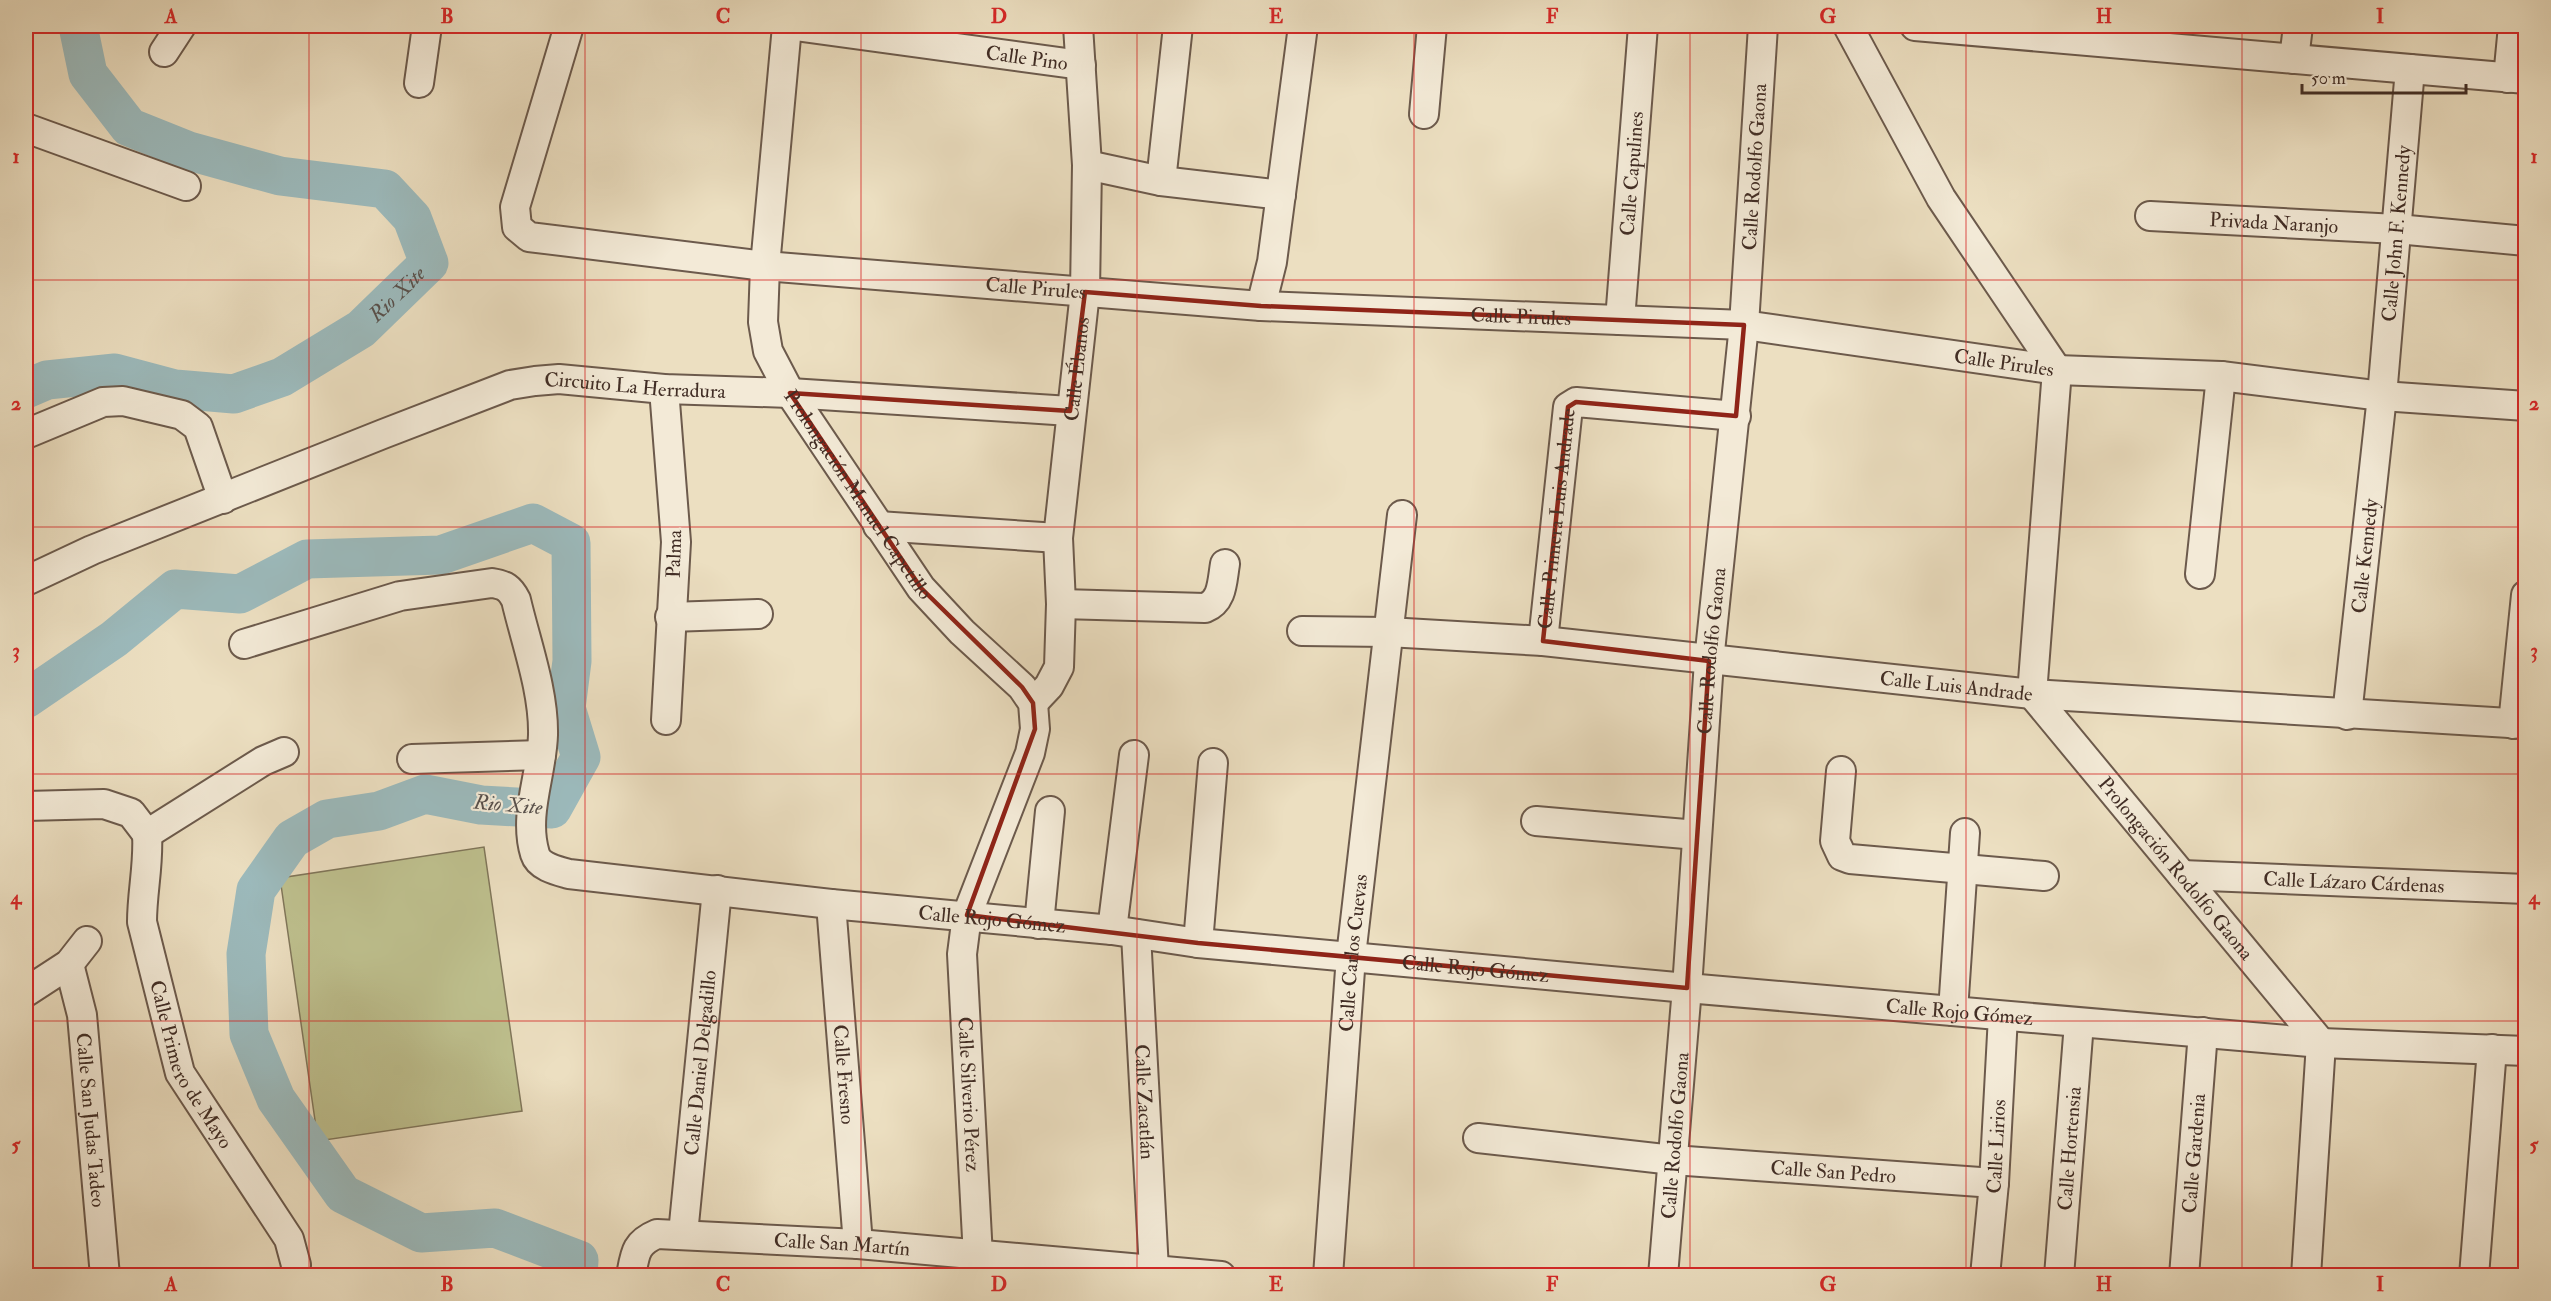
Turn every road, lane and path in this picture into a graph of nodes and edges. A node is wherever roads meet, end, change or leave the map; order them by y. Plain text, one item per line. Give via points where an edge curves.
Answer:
1 (180, 26) edge
2 (427, 26) edge
3 (569, 26) edge
4 (787, 26) edge
5 (795, 26) edge
6 (1078, 26) edge
7 (1178, 26) edge
8 (1303, 26) edge
9 (1432, 26) edge
10 (1642, 26) edge
11 (1763, 26) edge
12 (1848, 26) edge
13 (1915, 26) edge
14 (2298, 26) edge
15 (2513, 26) edge
16 (2084, 33) edge
17 (2176, 37) edge
18 (164, 52) dead end
19 (2294, 59) junction
20 (1081, 65) junction
21 (2410, 69) junction
22 (2517, 78) edge
23 (419, 83) dead end
24 (1424, 114) dead end
25 (26, 128) edge
26 (1088, 165) junction
27 (1161, 181) junction
28 (186, 186) dead end
29 (1281, 195) junction
30 (2150, 216) dead end
31 (2397, 228) junction
32 (2526, 241) edge
33 (765, 266) junction
34 (1085, 292) junction
35 (1261, 306) junction
36 (1620, 320) junction
37 (1744, 325) junction
38 (2057, 370) junction
39 (2221, 376) junction
40 (664, 389) junction
41 (790, 393) junction
42 (2382, 396) junction
43 (2526, 406) edge
44 (1070, 411) junction
45 (1736, 416) junction
46 (26, 434) edge
47 (223, 499) junction
48 (1402, 515) dead end
49 (878, 526) junction
50 (1058, 538) junction
51 (1225, 564) dead end
52 (2200, 574) dead end
53 (26, 581) edge
54 (2526, 595) edge
55 (1061, 604) junction
56 (758, 614) dead end
57 (670, 617) junction
58 (1302, 631) dead end
59 (1388, 632) junction
60 (1543, 641) junction
61 (244, 644) dead end
62 (1709, 660) junction
63 (2032, 694) junction
64 (1033, 703) junction
65 (2347, 715) junction
66 (666, 720) dead end
67 (2519, 724) edge
68 (284, 752) dead end
69 (541, 754) junction
70 (1134, 755) dead end
71 (412, 759) dead end
72 (1213, 763) dead end
73 (1840, 771) dead end
74 (26, 806) edge
75 (1050, 811) dead end
76 (1536, 821) dead end
77 (1965, 833) dead end
78 (147, 834) junction
79 (1697, 835) junction
80 (1962, 869) junction
81 (2182, 875) junction
82 (2044, 876) dead end
83 (2526, 889) edge
84 (717, 891) junction
85 (831, 904) junction
86 (967, 915) junction
87 (1039, 924) junction
88 (1124, 932) junction
89 (87, 941) dead end
90 (1198, 943) junction
91 (1351, 956) junction
92 (69, 964) junction
93 (1687, 988) junction
94 (26, 992) edge
95 (1953, 1011) junction
96 (2003, 1016) junction
97 (2079, 1023) junction
98 (2203, 1032) junction
99 (2321, 1043) junction
100 (2492, 1049) junction
101 (2526, 1051) edge
102 (1478, 1138) dead end
103 (1673, 1160) junction
104 (1994, 1183) junction
105 (683, 1234) junction
106 (858, 1244) junction
107 (978, 1265) edge
108 (1154, 1270) junction
109 (105, 1275) edge
110 (295, 1275) edge
111 (631, 1275) edge
112 (1221, 1275) edge
113 (1328, 1275) edge
114 (1663, 1275) edge
115 (1985, 1275) edge
116 (2059, 1275) edge
117 (2184, 1275) edge
118 (2306, 1275) edge
119 (2474, 1275) edge

1 - 18 street
2 - 23 street
3 - 33 street, Calle Pirules via 515,207 517,227 529,237
4 - 33 street, Prolongación Manuel Capetillo
5 - 20 street, Calle Pino
6 - 20 street, Calle Ébanos
7 - 27 street
8 - 29 street
9 - 24 street
10 - 36 street, Calle Capulines
11 - 37 street, Calle Rodolfo Gaona
12 - 38 street via 1941,198
13 - 16 street
14 - 19 street
15 - 22 street
16 - 17 street
17 - 19 street
19 - 21 street
20 - 26 street, Calle Ébanos
21 - 22 street
21 - 31 street, Calle John F. Kennedy
25 - 28 street
26 - 27 street
26 - 34 street, Calle Ébanos
27 - 29 street
29 - 35 street via 1272,262
30 - 31 street, Privada Naranjo
31 - 32 street, Privada Naranjo
31 - 42 street, Calle John F. Kennedy
33 - 34 street, Calle Pirules
33 - 41 street, Prolongación Manuel Capetillo via 763,322 768,351
34 - 35 street, Calle Pirules
34 - 44 street, Calle Ébanos
35 - 36 street, Calle Pirules
36 - 37 street, Calle Pirules
37 - 38 street, Calle Pirules
37 - 45 street, Calle Rodolfo Gaona
38 - 39 street, Calle Pirules
38 - 63 street
39 - 42 street, Calle Pirules
39 - 52 street
40 - 41 street, Circuito La Herradura
40 - 47 street, Circuito La Herradura via 560,379 510,385
40 - 57 street, Palma via 676,542
41 - 44 street, Circuito La Herradura
41 - 49 street, Prolongación Manuel Capetillo
42 - 43 street, Calle Pirules
42 - 65 street, Calle Kennedy
44 - 50 street, Calle Ébanos
45 - 60 street, Calle Primera Luis Andrade via 1576,402 1568,407
45 - 62 street, Calle Rodolfo Gaona
46 - 47 street via 103,402 123,401 182,415 198,427
47 - 53 street, Circuito La Herradura via 92,550
48 - 59 street, Calle Carlos Cuevas
49 - 50 street
49 - 64 street, Prolongación Manuel Capetillo via 921,588 1022,687
50 - 55 street, Calle Ébanos
51 - 55 street via 1219,597 1214,605 1205,608
54 - 67 street
55 - 64 street, Calle Ébanos via 1059,667 1050,686
56 - 57 street
57 - 66 street, Palma
58 - 59 street, Calle Luis Andrade
59 - 60 street, Calle Luis Andrade
59 - 91 street, Calle Carlos Cuevas
60 - 62 street, Calle Luis Andrade
61 - 69 street, Calle Rojo Gómez via 400,596 492,583 502,585 512,591 516,600 537,688 543,735
62 - 63 street, Calle Luis Andrade
62 - 79 street, Calle Rodolfo Gaona
63 - 65 street, Calle Luis Andrade
63 - 81 street, Prolongación Rodolfo Gaona
64 - 86 street via 1035,729 1030,753
65 - 67 street, Calle Luis Andrade
68 - 78 street via 263,761
69 - 71 street
69 - 84 street, Calle Rojo Gómez via 532,833 536,856 550,868
70 - 88 street, Calle Zacatlán
72 - 90 street
73 - 80 street via 1835,841 1842,856
74 - 78 street via 104,804 131,813
75 - 87 street
76 - 79 street
77 - 80 street
78 - 110 street, Calle Primero de Mayo via 142,922 180,1072 289,1239
79 - 93 street, Calle Rodolfo Gaona
80 - 82 street
80 - 95 street
81 - 83 street, Calle Lázaro Cárdenas
81 - 99 street, Prolongación Rodolfo Gaona
84 - 85 street, Calle Rojo Gómez
84 - 105 street, Calle Daniel Delgadillo
85 - 86 street, Calle Rojo Gómez
85 - 106 street, Calle Fresno
86 - 87 street, Calle Rojo Gómez
86 - 107 street, Calle Silverio Pérez via 962,954
87 - 88 street, Calle Rojo Gómez
88 - 90 street, Calle Rojo Gómez
88 - 108 street, Calle Zacatlán
89 - 92 street
90 - 91 street, Calle Rojo Gómez
91 - 93 street, Calle Rojo Gómez
91 - 113 street, Calle Carlos Cuevas
92 - 94 street
92 - 109 street, Calle San Judas Tadeo via 82,1015
93 - 95 street, Calle Rojo Gómez
93 - 103 street, Calle Rodolfo Gaona
95 - 96 street, Calle Rojo Gómez
96 - 97 street, Calle Rojo Gómez
96 - 104 street, Calle Lirios
97 - 98 street, Calle Rojo Gómez
97 - 116 street, Calle Hortensia
98 - 99 street, Calle Rojo Gómez
98 - 117 street, Calle Gardenia
99 - 100 street, Calle Rojo Gómez
99 - 118 street
100 - 101 street, Calle Rojo Gómez
100 - 119 street
102 - 103 street, Calle San Pedro
103 - 104 street, Calle San Pedro
103 - 114 street, Calle Rodolfo Gaona
104 - 115 street, Calle Lirios
105 - 106 street, Calle San Martín
105 - 111 street, Calle San Martín via 657,1234 643,1240 635,1253
106 - 107 street, Calle San Martín
107 - 108 street, Calle San Martín
108 - 112 street, Calle San Martín

